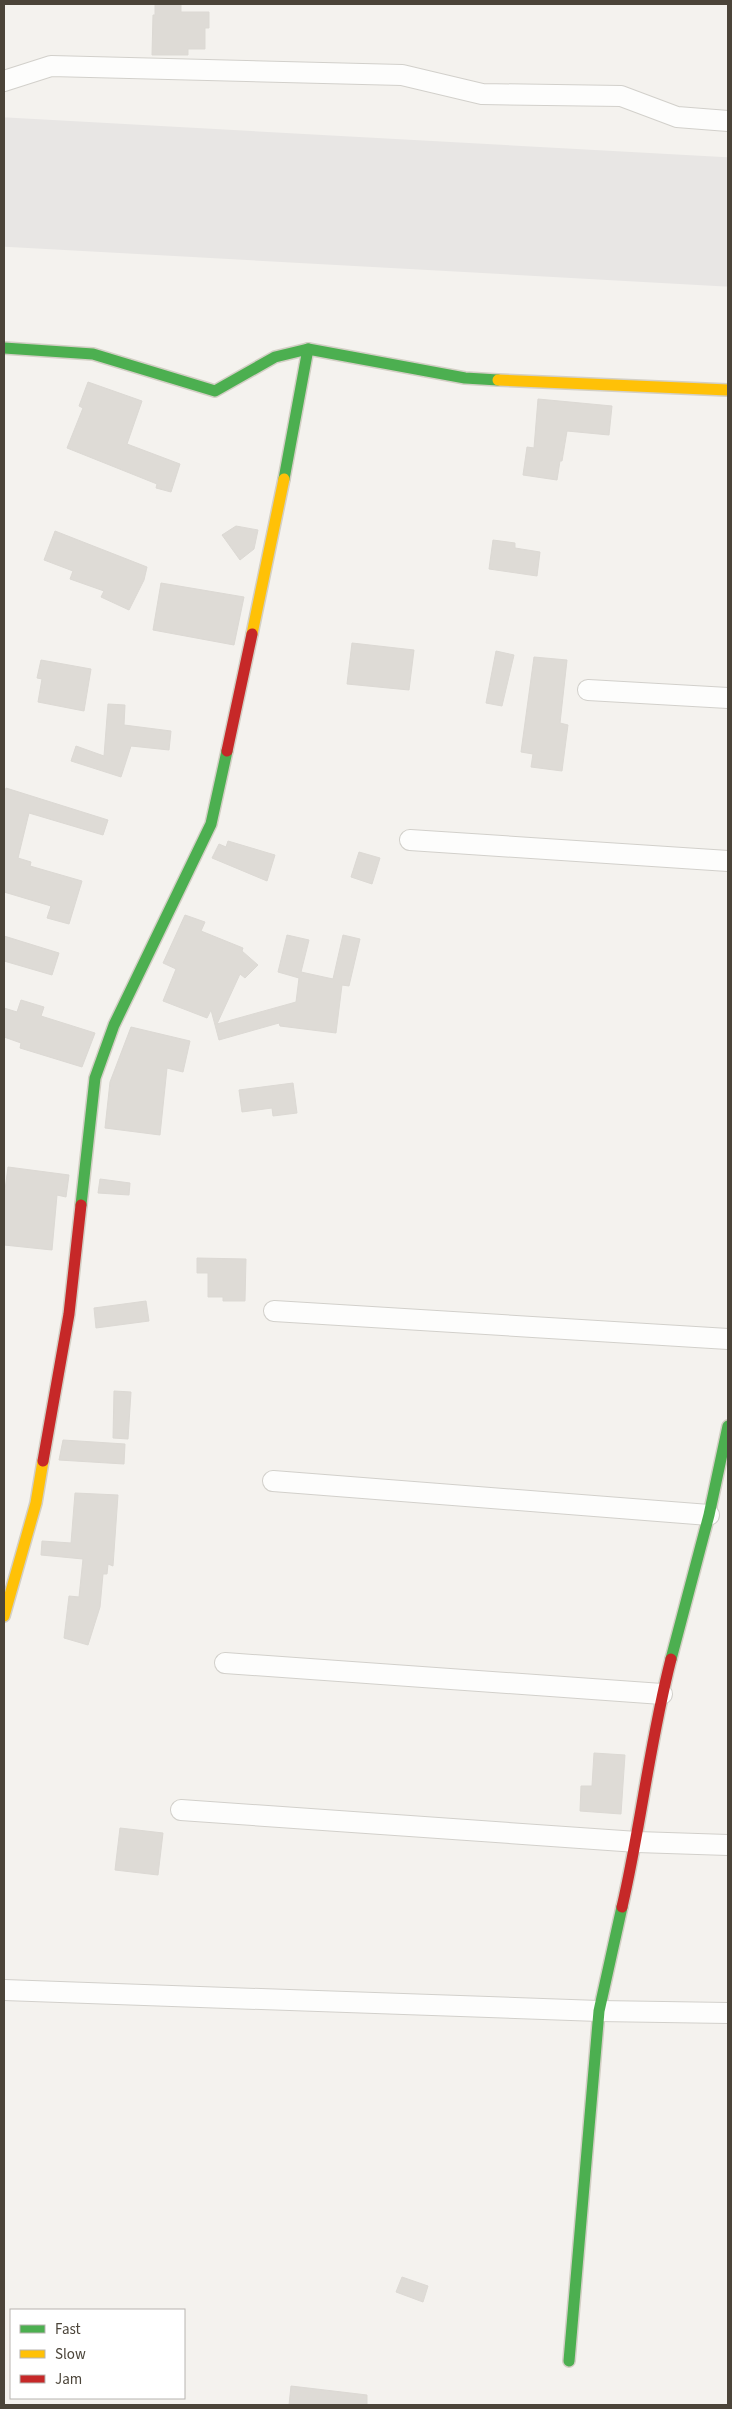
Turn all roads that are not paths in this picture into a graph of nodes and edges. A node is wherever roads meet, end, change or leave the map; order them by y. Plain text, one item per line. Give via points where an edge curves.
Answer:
1 (4, 81) edge
2 (728, 122) edge
3 (4, 348) edge
4 (308, 349) junction
5 (728, 390) edge
6 (588, 690) dead end
7 (728, 698) edge
8 (410, 840) dead end
9 (728, 861) edge
10 (274, 1311) dead end
11 (728, 1339) edge
12 (728, 1426) edge
13 (273, 1481) dead end
14 (709, 1515) junction
15 (4, 1616) edge
16 (224, 1663) dead end
17 (662, 1694) junction
18 (181, 1810) dead end
19 (637, 1842) junction
20 (728, 1845) edge
21 (4, 1990) edge
22 (598, 2011) junction
23 (728, 2013) edge
24 (569, 2361) dead end

1 - 2 street via 51,66 402,75 482,94 621,96 677,117
3 - 4 street via 93,354 216,391 275,357
4 - 5 street via 465,378
4 - 15 street via 268,562 211,824 114,1025 95,1078 69,1314 36,1503
6 - 7 street
8 - 9 street
10 - 11 street
12 - 14 street
13 - 14 street
14 - 17 street
16 - 17 street
17 - 19 street
18 - 19 street
19 - 20 street
19 - 22 street
21 - 22 street
22 - 23 street
22 - 24 street

